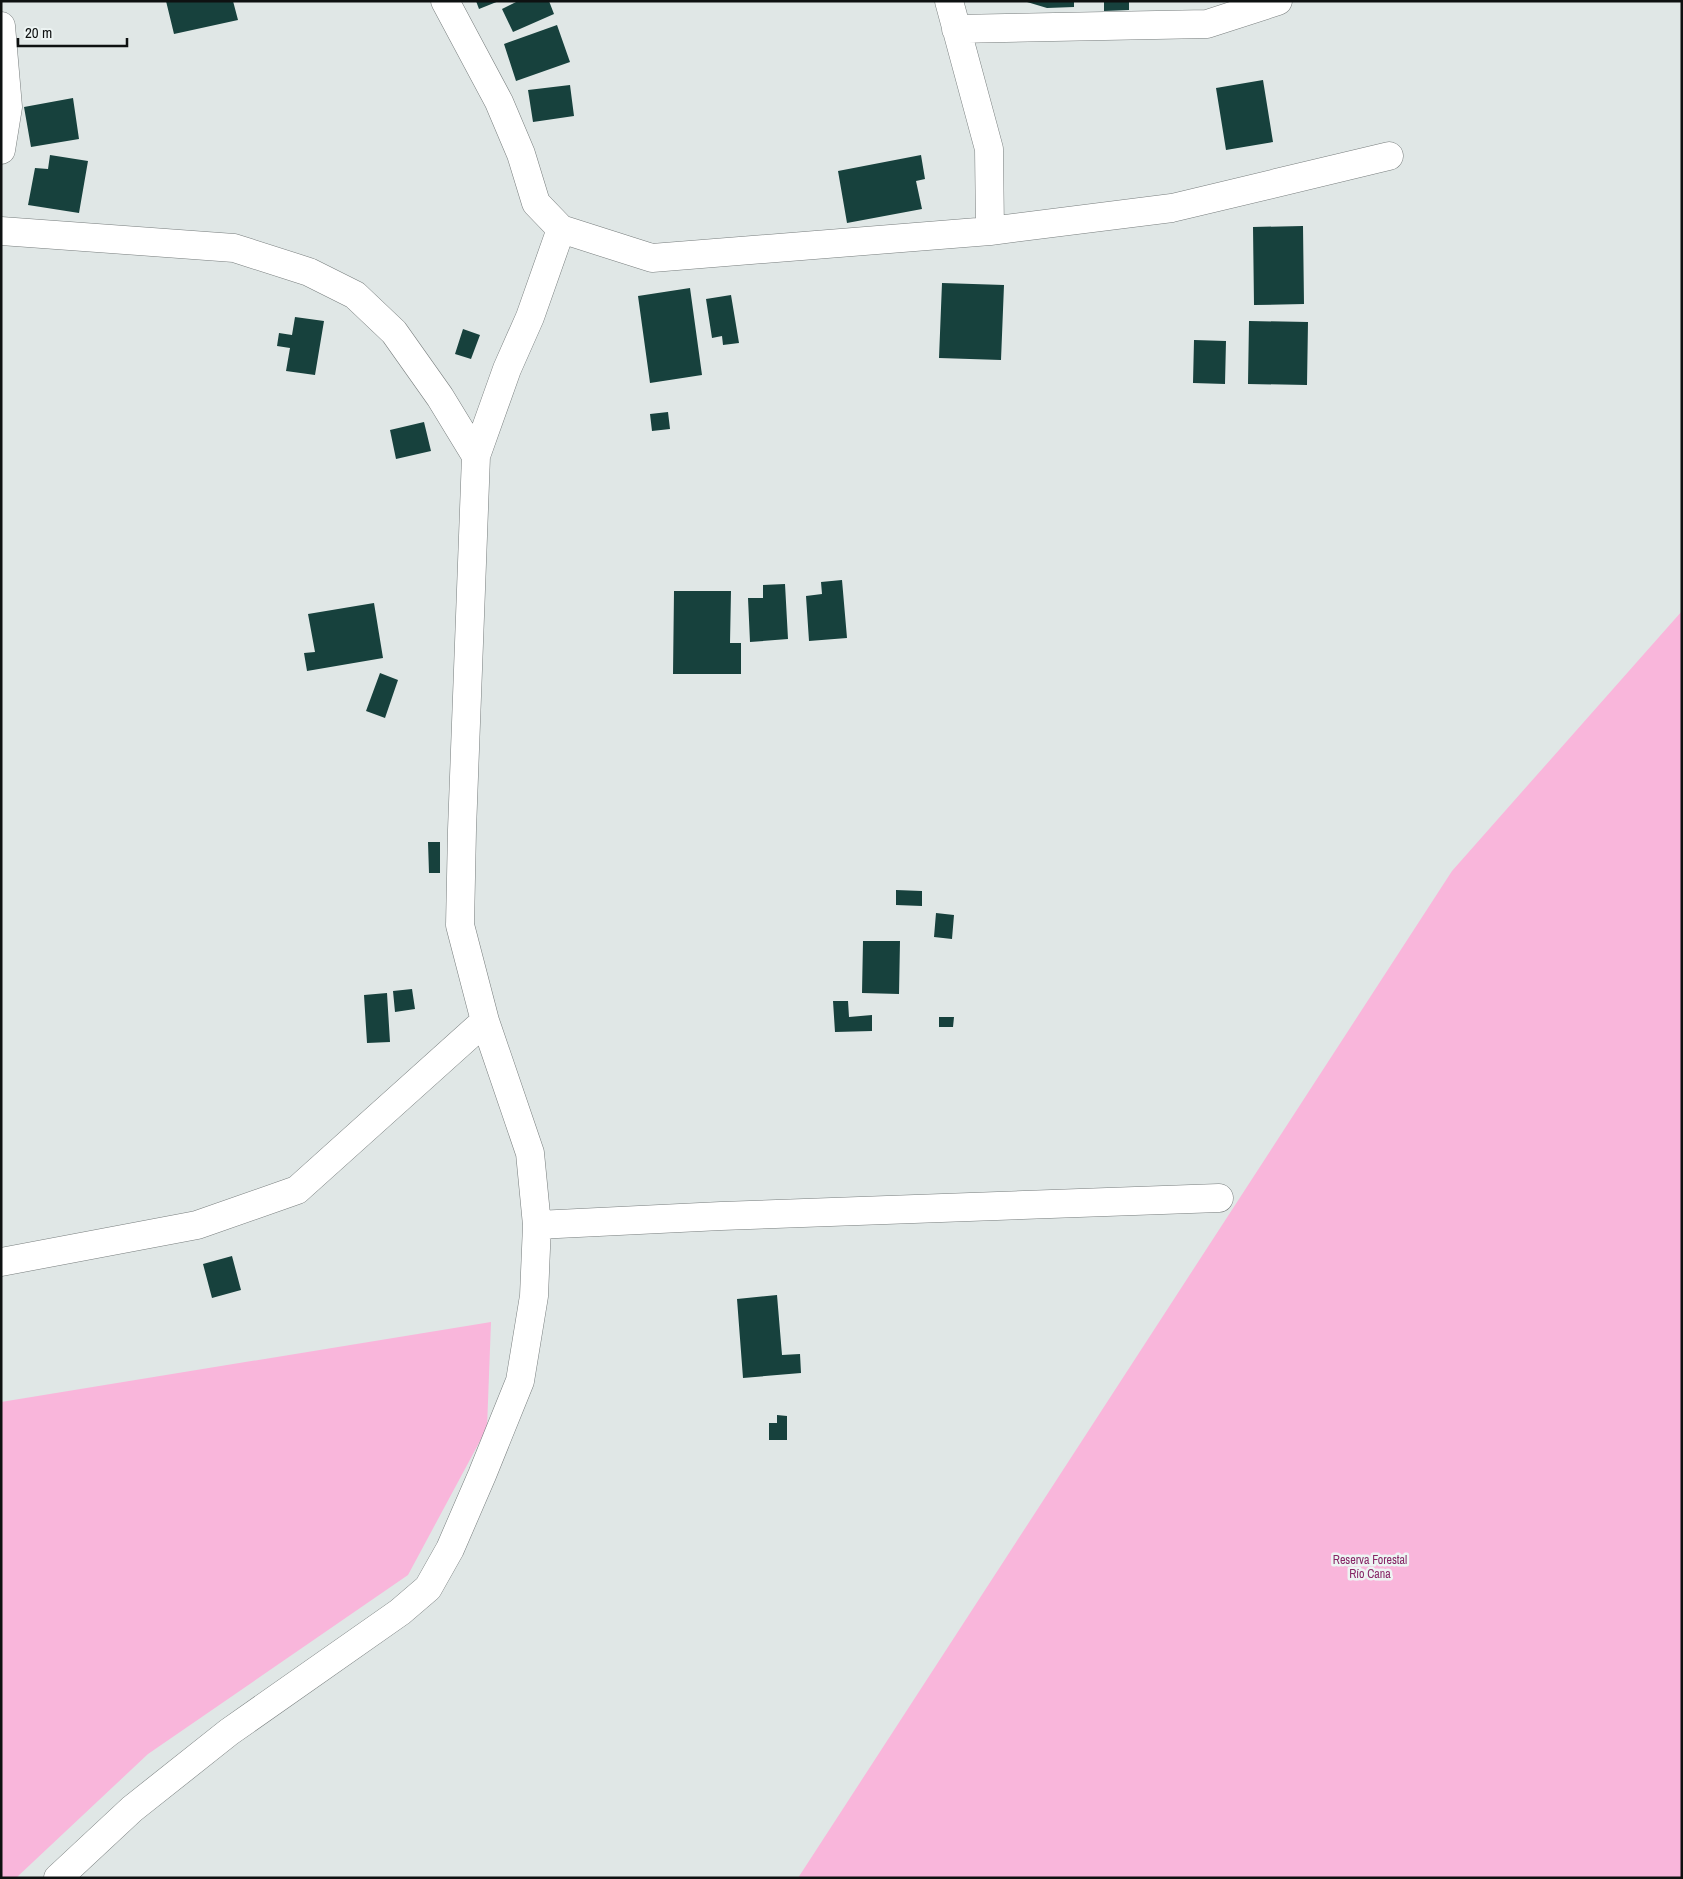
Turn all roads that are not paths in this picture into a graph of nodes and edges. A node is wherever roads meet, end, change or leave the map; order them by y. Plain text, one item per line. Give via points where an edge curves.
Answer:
1 (445, 1) edge
2 (949, 1) edge
3 (1278, 1) edge
4 (1, 26) edge
5 (956, 29) junction
6 (1, 150) edge
7 (1389, 156) dead end
8 (562, 229) junction
9 (990, 231) junction
10 (1, 232) edge
11 (476, 456) junction
12 (485, 1021) junction
13 (1219, 1198) dead end
14 (537, 1226) junction
15 (1, 1262) edge
16 (58, 1878) edge

1 - 8 street via 499,102 521,154 536,202
2 - 5 street
3 - 5 street via 1207,24
4 - 6 street via 8,107
5 - 9 street via 990,149
7 - 9 street via 1172,208
8 - 9 street via 652,258
8 - 11 street
10 - 11 street via 234,248 309,272 355,294 394,332 440,396
11 - 12 street via 460,925
12 - 14 street via 530,1153
12 - 15 street via 297,1190 197,1225
13 - 14 street
14 - 16 street via 534,1296 520,1381 450,1549 428,1588 400,1612 222,1738 132,1809

